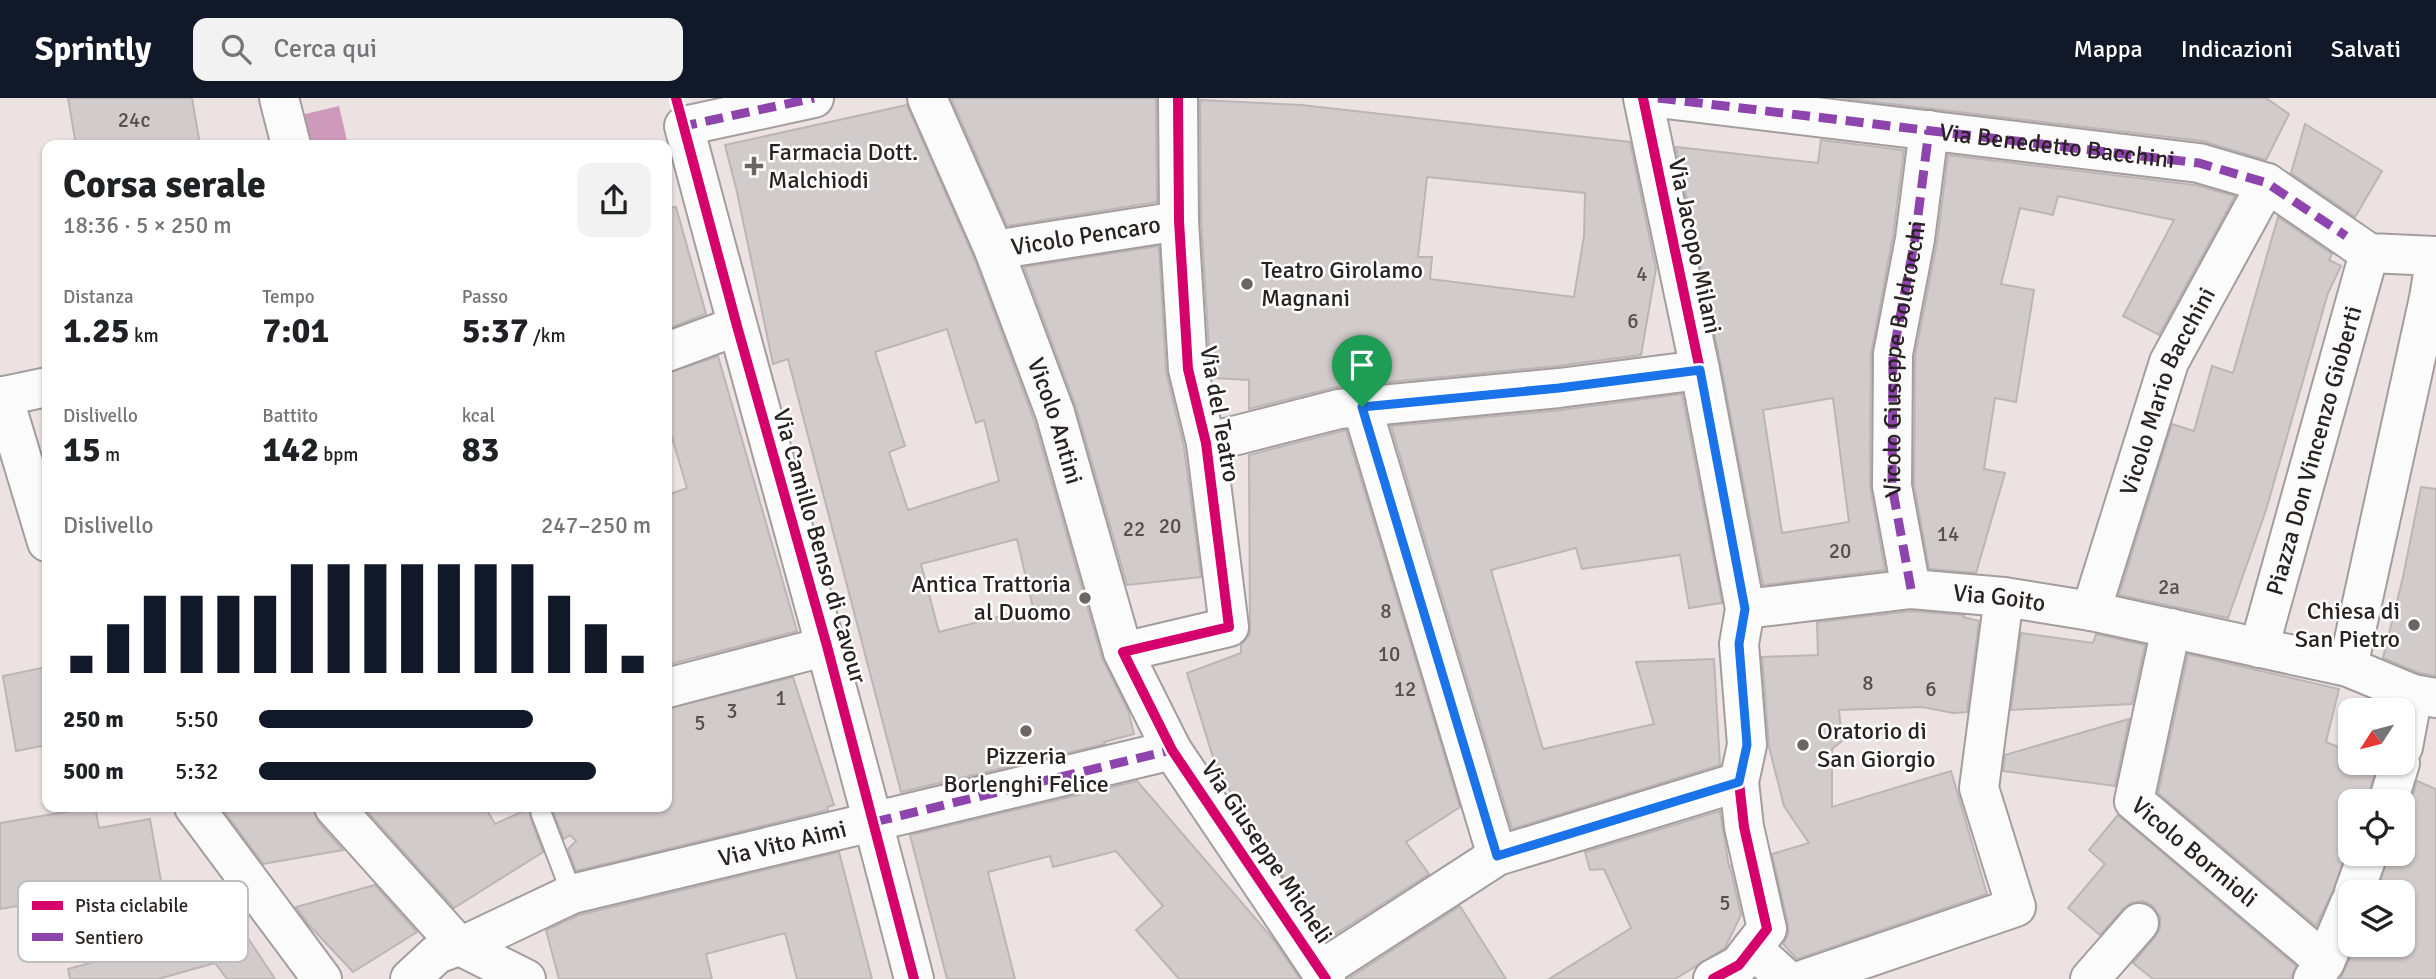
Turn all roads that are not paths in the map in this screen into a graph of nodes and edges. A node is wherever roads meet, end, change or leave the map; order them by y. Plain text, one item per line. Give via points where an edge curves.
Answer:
1 (279, 98) edge
2 (814, 98) edge
3 (927, 98) edge
4 (1178, 98) edge
5 (1643, 98) edge
6 (1658, 98) edge
7 (1929, 130) junction
8 (290, 140) edge
9 (2267, 183) junction
10 (1179, 221) junction
11 (2357, 244) junction
12 (994, 250) junction
13 (2436, 256) edge
14 (737, 326) junction
15 (672, 350) edge
16 (1700, 370) junction
17 (42, 388) edge
18 (2, 397) edge
19 (1362, 407) junction
20 (1206, 443) junction
21 (42, 526) edge
22 (1911, 589) junction
23 (2004, 597) junction
24 (1745, 609) junction
25 (2091, 611) junction
26 (2171, 628) junction
27 (827, 646) junction
28 (2259, 648) junction
29 (1123, 652) junction
30 (2348, 667) junction
31 (672, 687) edge
32 (2424, 696) edge
33 (2415, 718) edge
34 (1172, 750) junction
35 (1739, 782) junction
36 (198, 812) edge
37 (339, 812) edge
38 (541, 813) dead end
39 (874, 822) junction
40 (1497, 856) junction
41 (572, 894) junction
42 (2140, 922) dead end
43 (2338, 928) edge
44 (458, 944) junction
45 (1752, 948) junction
46 (2319, 970) edge
47 (1324, 974) edge
48 (322, 979) edge
49 (410, 979) edge
50 (526, 979) edge
51 (914, 979) edge
52 (1713, 979) edge
53 (1786, 979) edge
54 (1805, 979) edge
55 (2090, 979) edge

1 - 8 street
2 - 14 street, Via Camillo Benso di Cavour via 684,126
3 - 12 street, Vicolo Antini
4 - 10 street, Via del Teatro
5 - 16 street, Via Jacopo Milani
6 - 7 street, Via Benedetto Bacchini
7 - 9 street, Via Benedetto Bacchini via 2199,163
7 - 22 street, Vicolo Giuseppe Boldrocchi via 1893,354 1892,486
9 - 11 street, Via Benedetto Bacchini
9 - 25 street, Vicolo Mario Bacchini via 2169,362
10 - 12 street, Vicolo Pencaro
10 - 20 street, Via del Teatro via 1188,369
11 - 13 street
11 - 28 street, Piazza Don Vincenzo Gioberti
12 - 29 street, Vicolo Antini via 1055,413
13 - 30 street
14 - 15 street
14 - 27 street, Via Camillo Benso di Cavour
16 - 19 street
16 - 24 street, Via Jacopo Milani
17 - 18 street
18 - 21 street
19 - 20 street
19 - 40 street
20 - 29 street, Via del Teatro via 1229,627
22 - 23 street, Via Goito
22 - 24 street, Via Goito
23 - 25 street, Via Goito
23 - 54 street via 1979,788 2016,906
24 - 35 street via 1739,644 1747,745
25 - 26 street, Via Goito
26 - 28 street
26 - 46 street, Vicolo Bormioli via 2134,801
27 - 31 street
27 - 39 street, Via Camillo Benso di Cavour
28 - 30 street
29 - 34 street, Vicolo Antini
30 - 32 street
32 - 33 street
34 - 39 street, Via Vito Aimi
34 - 47 street, Via Giuseppe Micheli
35 - 40 street
35 - 45 street via 1766,929
36 - 48 street
37 - 44 street
38 - 41 lane
39 - 41 street, Via Vito Aimi
39 - 51 street, Via Camillo Benso di Cavour
40 - 47 street
41 - 44 street, Via Vito Aimi
42 - 55 street
43 - 46 street
44 - 49 street, Via Vito Aimi via 437,954
44 - 50 street
45 - 52 street via 1739,965
45 - 53 street

